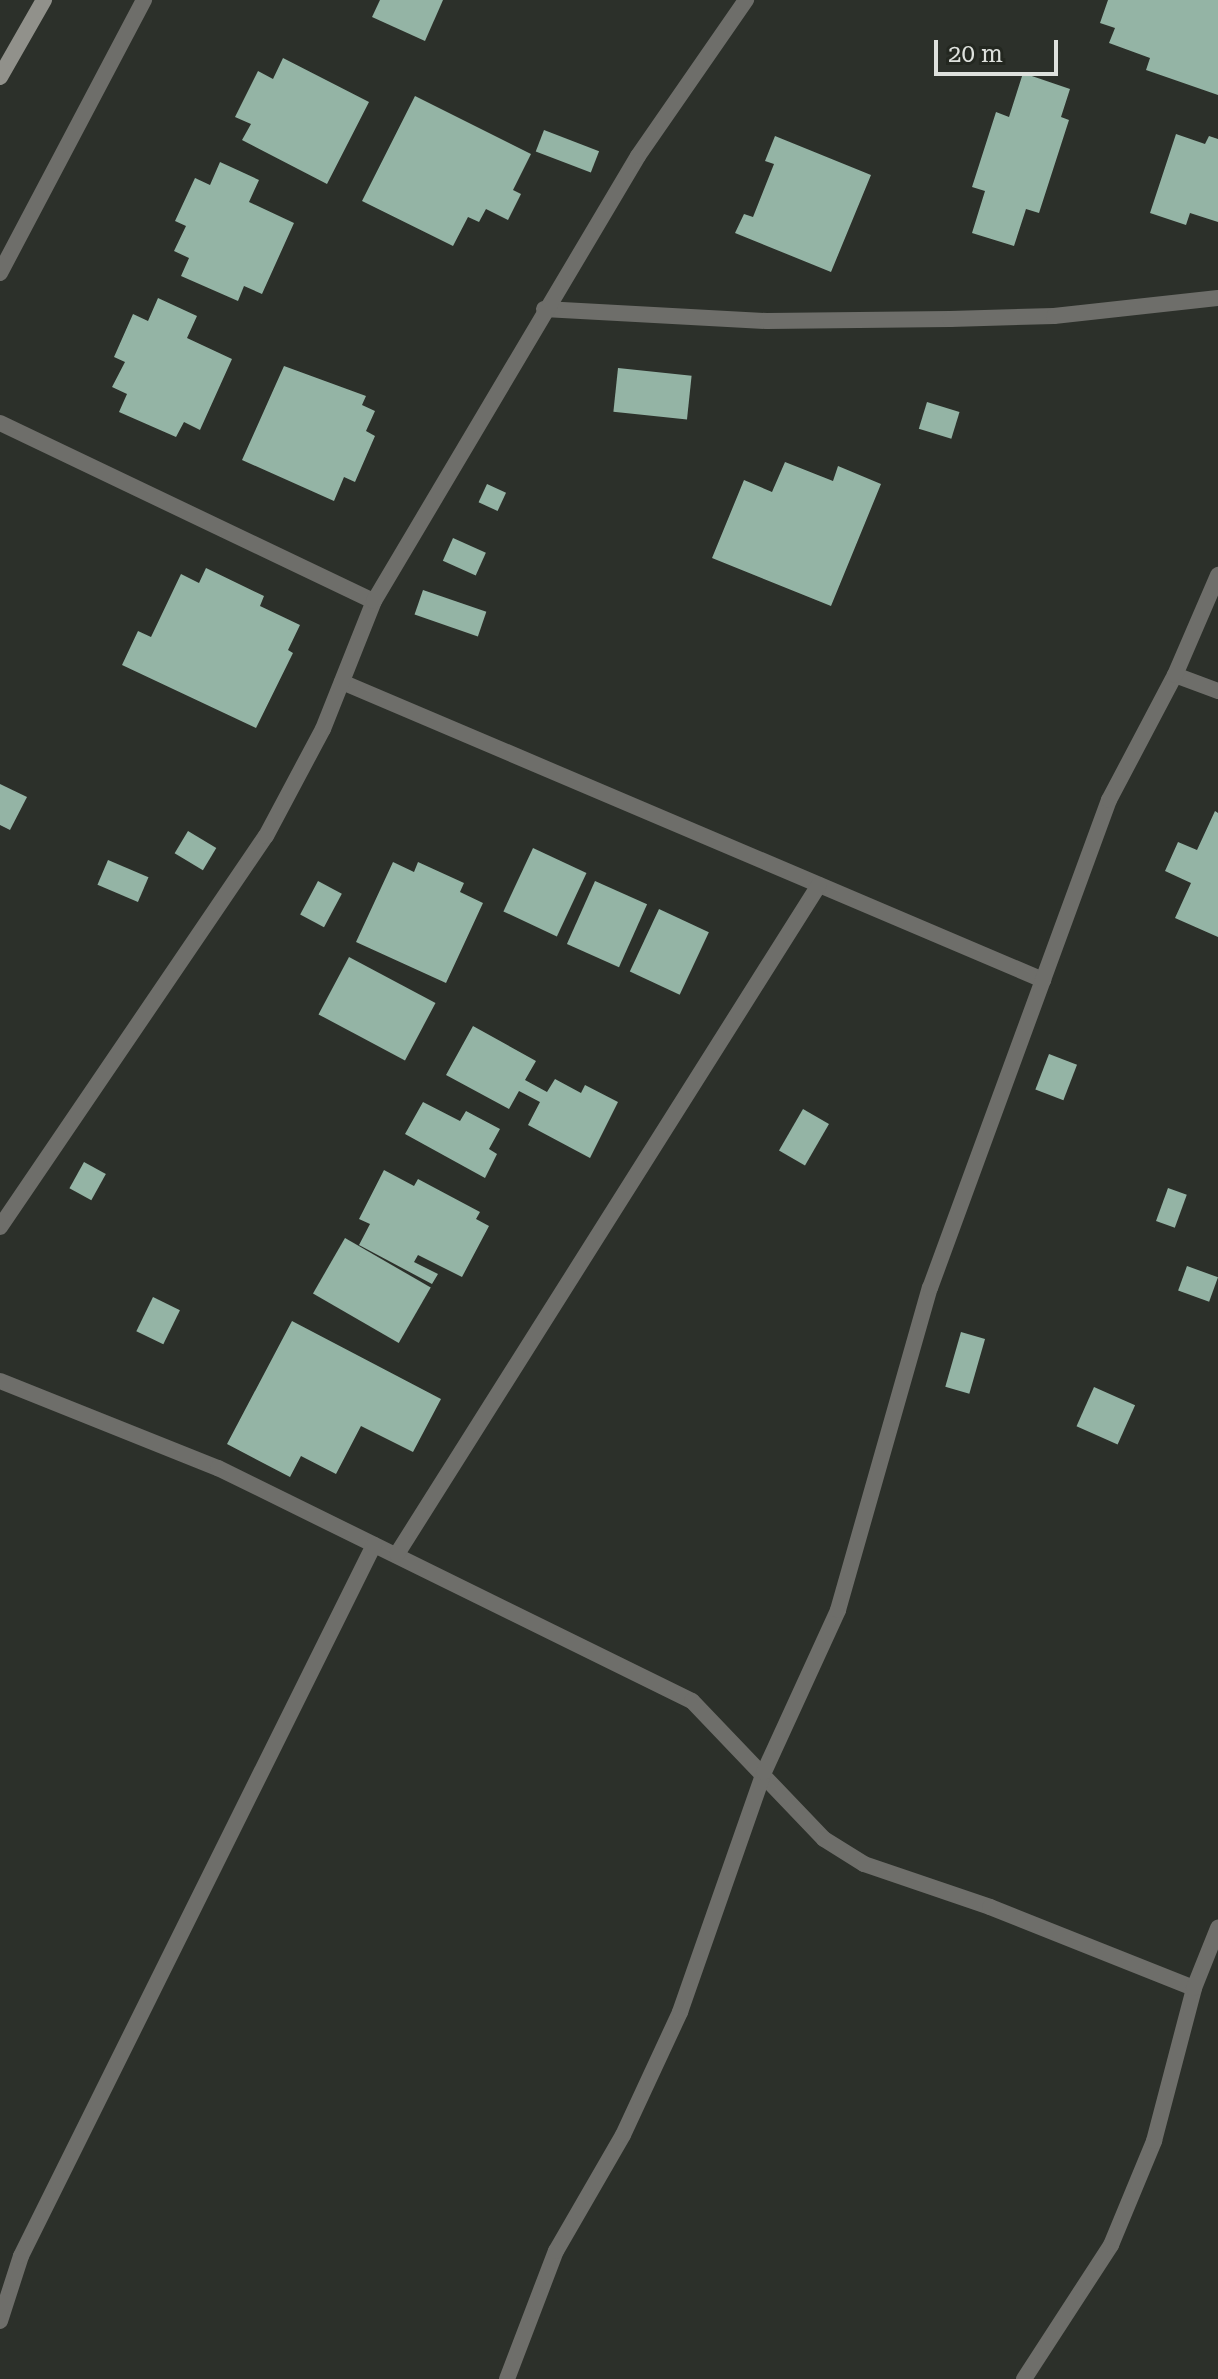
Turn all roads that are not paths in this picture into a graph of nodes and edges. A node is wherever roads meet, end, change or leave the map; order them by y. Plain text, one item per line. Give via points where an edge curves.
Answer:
1 (44, 0) edge
2 (144, 0) edge
3 (746, 0) edge
4 (0, 77) edge
5 (0, 273) edge
6 (1218, 298) edge
7 (544, 309) junction
8 (0, 423) edge
9 (1218, 575) edge
10 (374, 601) junction
11 (1175, 675) junction
12 (342, 682) junction
13 (1218, 691) edge
14 (819, 885) junction
15 (1043, 980) junction
16 (0, 1227) edge
17 (0, 1381) edge
18 (374, 1545) junction
19 (397, 1554) junction
20 (764, 1772) junction
21 (1218, 1928) edge
22 (1194, 1988) junction
23 (0, 2321) edge
24 (507, 2379) edge
25 (1024, 2379) edge

1 - 4 main road
2 - 5 street
3 - 7 street via 638,156
6 - 7 street via 1054,316 950,319 767,321
7 - 10 street
8 - 10 street
9 - 11 street
10 - 12 street
11 - 13 street
11 - 15 street via 1109,800
12 - 14 street
12 - 16 street via 266,836
14 - 15 street
14 - 19 street
15 - 20 street via 930,1288 838,1610
17 - 18 street via 218,1468
18 - 19 street
18 - 23 street via 21,2256
19 - 20 street via 692,1701
20 - 22 street via 824,1839 864,1864 990,1907
20 - 24 street via 680,2012 623,2135 556,2251
21 - 22 street
22 - 25 street via 1154,2141 1111,2245

